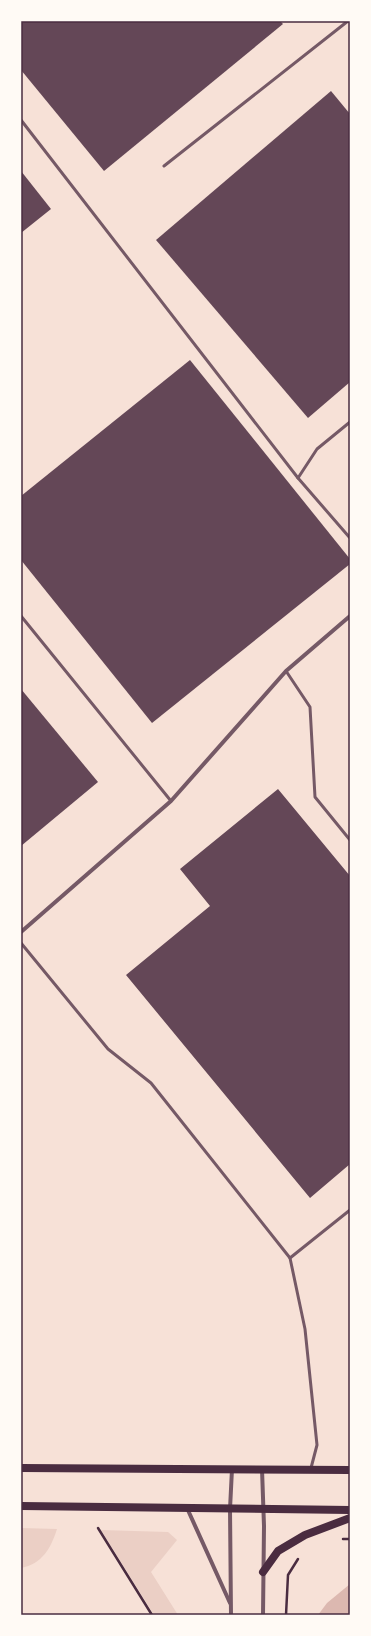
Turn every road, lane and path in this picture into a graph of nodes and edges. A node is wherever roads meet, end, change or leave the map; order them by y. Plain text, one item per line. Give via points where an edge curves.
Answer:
1 (348, 21) edge
2 (21, 120) edge
3 (164, 166) dead end
4 (350, 422) edge
5 (298, 478) junction
6 (350, 538) edge
7 (21, 616) edge
8 (350, 616) edge
9 (286, 671) junction
10 (172, 801) junction
11 (350, 840) edge
12 (21, 932) edge
13 (21, 943) edge
14 (350, 1210) edge
15 (290, 1258) junction
16 (21, 1468) edge
17 (232, 1469) junction
18 (262, 1469) junction
19 (310, 1470) junction
20 (350, 1470) edge
21 (21, 1506) edge
22 (187, 1508) junction
23 (230, 1509) junction
24 (262, 1509) junction
25 (350, 1510) edge
26 (350, 1518) edge
27 (98, 1528) dead end
28 (350, 1538) edge
29 (336, 1541) dead end
30 (302, 1555) dead end
31 (263, 1572) junction
32 (230, 1605) junction
33 (152, 1615) edge
34 (231, 1615) edge
35 (263, 1615) edge
36 (286, 1615) edge

1 - 3 lane
2 - 5 lane
4 - 5 lane via 317,449
5 - 6 lane
7 - 10 lane
8 - 9 street
9 - 10 street
9 - 11 lane via 310,707 315,797
10 - 12 street
13 - 15 lane via 108,1049 151,1082
14 - 15 lane
15 - 19 lane via 306,1329 317,1445
16 - 17 main road
17 - 18 main road
17 - 23 street
18 - 19 main road
18 - 24 street
19 - 20 main road
21 - 22 main road
22 - 23 main road
22 - 32 street
23 - 24 main road
23 - 32 street
24 - 25 main road
24 - 31 street
26 - 31 main road via 305,1535 278,1551
27 - 33 path
28 - 29 path
30 - 36 path via 288,1575
31 - 35 street
32 - 34 street

